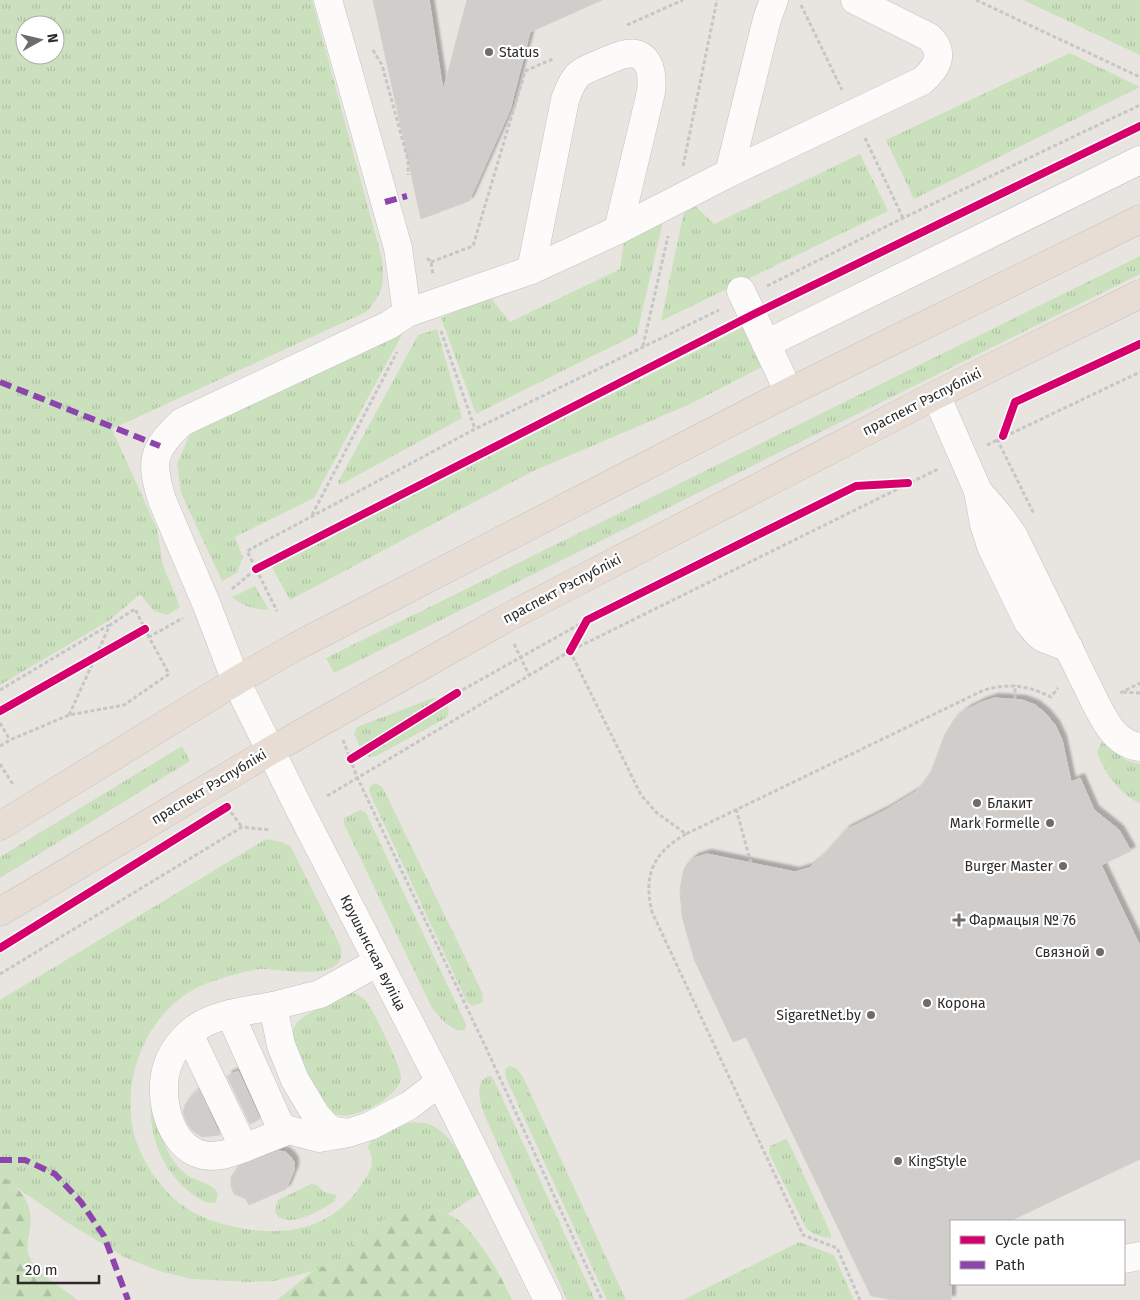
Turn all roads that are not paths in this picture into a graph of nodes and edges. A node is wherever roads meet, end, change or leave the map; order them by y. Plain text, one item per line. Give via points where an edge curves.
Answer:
1 (328, 0) edge
2 (774, 0) edge
3 (855, 0) edge
4 (1140, 160) edge
5 (729, 173) junction
6 (1140, 219) edge
7 (618, 230) junction
8 (532, 270) junction
9 (1140, 294) edge
10 (742, 295) road end
11 (407, 312) junction
12 (766, 344) junction
13 (789, 392) junction
14 (936, 394) junction
15 (236, 681) junction
16 (1140, 747) edge
17 (270, 750) junction
18 (0, 826) edge
19 (0, 912) edge
20 (378, 962) junction
21 (273, 1006) junction
22 (230, 1014) junction
23 (189, 1034) junction
24 (440, 1082) junction
25 (283, 1132) junction
26 (348, 1133) junction
27 (244, 1148) junction
28 (1140, 1256) edge
29 (1125, 1259) edge
30 (548, 1300) edge

1 - 11 street via 398,248
2 - 5 street
3 - 5 street, Крушынская вуліца via 935,42 938,59 935,67 922,81
4 - 12 street
5 - 7 street, Крушынская вуліца
6 - 13 highway
7 - 8 street, Крушынская вуліца
7 - 8 street via 651,92 650,67 644,58 636,54 625,54 586,69 570,87
8 - 11 street, Крушынская вуліца
9 - 14 highway, праспект Рэспублікі
10 - 12 street
11 - 15 street, Крушынская вуліца via 389,325 182,422 162,443 156,455 157,483 196,609
12 - 13 street
13 - 15 highway via 295,647
14 - 16 street via 978,491 991,546 1028,622 1043,638 1069,648 1110,728 1117,737
14 - 17 highway, праспект Рэспублікі via 503,620
15 - 17 street, Крушынская вуліца
15 - 18 highway
17 - 19 highway, праспект Рэспублікі
17 - 20 street, Крушынская вуліца
20 - 21 street via 320,994
20 - 24 street, Крушынская вуліца
21 - 22 street
21 - 26 street via 285,1057 299,1087 321,1122 333,1131
22 - 23 street
22 - 25 street
23 - 27 street
23 - 27 street via 168,1064 164,1091 170,1122 188,1148 202,1155 216,1156
24 - 26 street via 390,1116
24 - 30 street, Крушынская вуліца
25 - 26 street via 297,1131 319,1138
25 - 27 street
28 - 29 street

